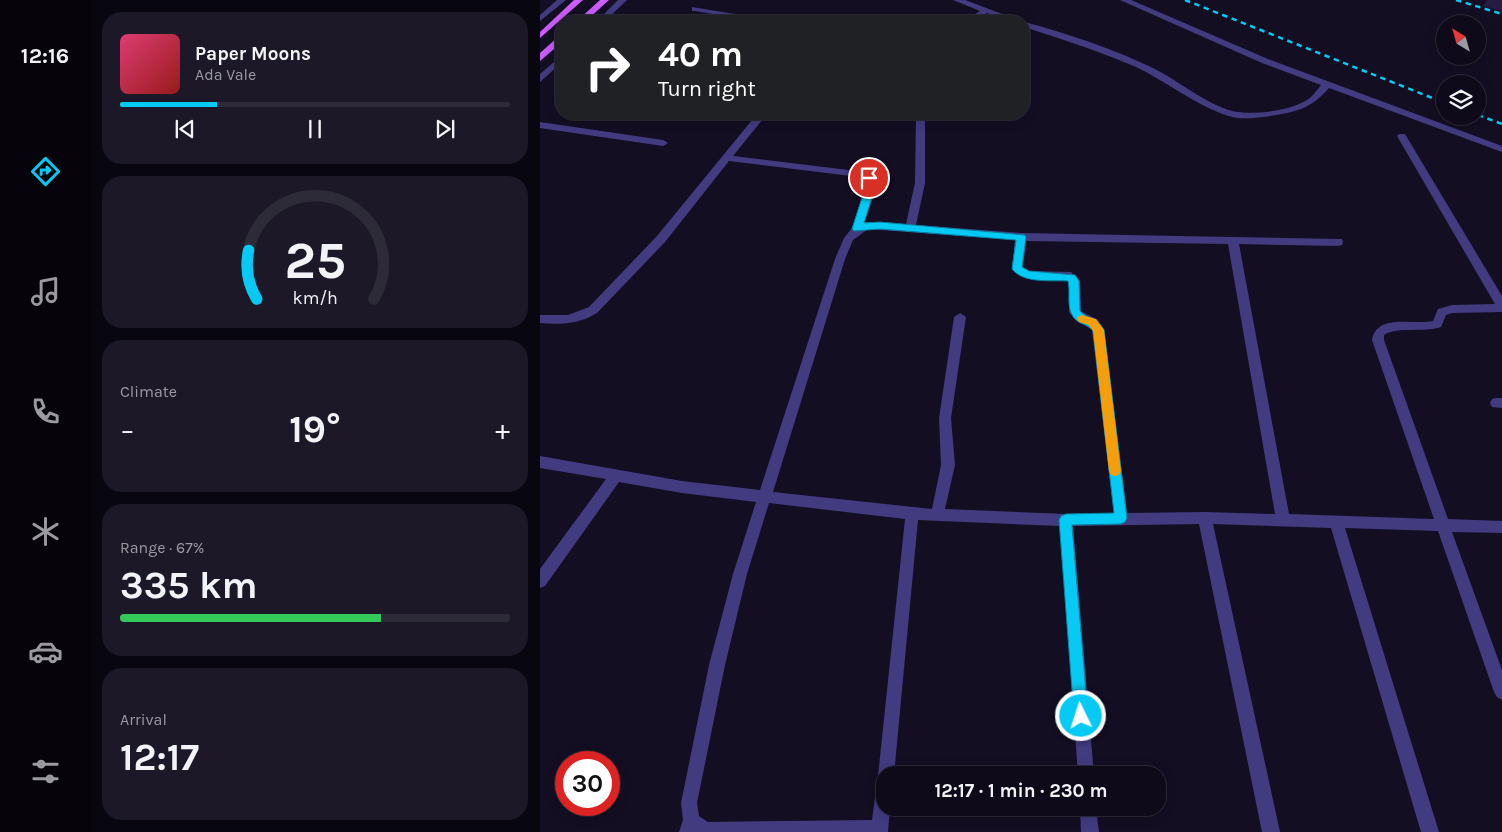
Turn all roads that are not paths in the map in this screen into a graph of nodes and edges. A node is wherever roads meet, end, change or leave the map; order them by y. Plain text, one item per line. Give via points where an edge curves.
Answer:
1 (562, 0) edge
2 (579, 0) edge
3 (605, 0) edge
4 (623, 0) edge
5 (957, 0) edge
6 (1124, 0) edge
7 (695, 9) dead end
8 (985, 11) junction
9 (563, 15) edge
10 (588, 15) edge
11 (607, 15) edge
12 (730, 15) edge
13 (978, 15) edge
14 (998, 15) edge
15 (540, 19) edge
16 (555, 22) edge
17 (1030, 26) edge
18 (540, 36) edge
19 (555, 44) edge
20 (540, 58) edge
21 (555, 66) edge
22 (540, 79) edge
23 (1327, 84) junction
24 (757, 120) edge
25 (921, 120) edge
26 (540, 125) edge
27 (1402, 136) dead end
28 (663, 144) dead end
29 (1502, 149) edge
30 (725, 158) junction
31 (910, 228) junction
32 (857, 229) junction
33 (1021, 237) junction
34 (1233, 241) junction
35 (1338, 242) dead end
36 (1502, 307) edge
37 (960, 317) dead end
38 (540, 319) edge
39 (540, 462) edge
40 (616, 476) junction
41 (763, 497) junction
42 (912, 514) junction
43 (937, 514) junction
44 (1121, 518) junction
45 (1205, 518) junction
46 (1066, 520) junction
47 (1283, 520) junction
48 (1336, 521) junction
49 (1444, 524) junction
50 (1502, 527) edge
51 (540, 581) edge
52 (1502, 692) edge
53 (887, 766) edge
54 (1085, 766) edge
55 (881, 816) edge
56 (1089, 816) edge
57 (689, 826) edge
58 (880, 830) edge
59 (1090, 832) edge
60 (1271, 832) edge
61 (1430, 832) edge

1 - 15 street
2 - 9 main road
3 - 10 main road
4 - 11 street
5 - 8 street
6 - 23 street
7 - 12 street
8 - 13 street
8 - 14 street
16 - 18 main road
17 - 23 street via 1118,56 1237,116 1295,109 1314,99
19 - 20 main road
21 - 22 street
23 - 29 street
24 - 30 street
25 - 31 street via 920,182
26 - 28 street
27 - 36 street
30 - 32 street via 862,174 869,178 871,185
30 - 38 street via 661,239 593,310 581,318 564,321
31 - 32 street via 867,225
31 - 33 street
32 - 41 street via 849,236 840,259
33 - 34 street
33 - 44 street via 1017,269 1027,275 1071,277 1074,281 1075,312 1092,322 1098,330
34 - 35 street
34 - 47 street
36 - 49 street via 1452,309 1442,312 1437,324 1430,327 1394,326 1379,333 1378,340
37 - 43 street via 945,418 948,465
39 - 40 street
40 - 41 street
40 - 51 street
41 - 42 street
41 - 57 street via 717,665 689,803
42 - 43 street
42 - 53 street
43 - 46 street
44 - 45 street
44 - 46 street
45 - 47 street
45 - 60 street
46 - 54 street
47 - 48 street
48 - 49 street
48 - 61 street
49 - 50 street
49 - 52 street
55 - 58 street
56 - 59 street
57 - 58 street via 705,831

